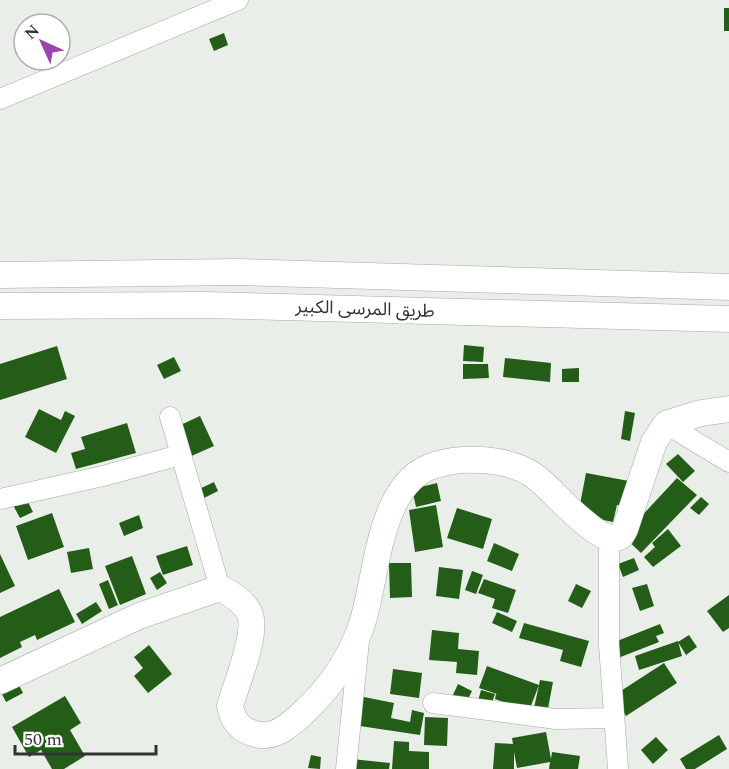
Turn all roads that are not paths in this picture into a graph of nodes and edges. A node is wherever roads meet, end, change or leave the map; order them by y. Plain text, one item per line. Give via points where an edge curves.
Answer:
1 (238, 0) edge
2 (0, 99) edge
3 (0, 275) edge
4 (729, 287) edge
5 (0, 306) edge
6 (729, 319) edge
7 (729, 410) edge
8 (170, 417) dead end
9 (666, 424) junction
10 (180, 455) junction
11 (729, 462) edge
12 (0, 499) edge
13 (609, 538) junction
14 (220, 588) junction
15 (361, 627) junction
16 (0, 681) edge
17 (433, 703) dead end
18 (613, 718) junction
19 (346, 769) edge
20 (618, 769) edge

1 - 2 street
3 - 4 main road, طريق المرسى الكبير via 238,272
5 - 6 main road, طريق المرسى الكبير via 217,305
7 - 9 main road via 701,413
8 - 10 street
9 - 11 street
9 - 13 main road via 654,442 625,530 619,538
10 - 12 street
10 - 14 street
13 - 15 main road via 573,513 532,475 513,465 460,460 421,469 407,480 384,528
13 - 18 street
14 - 15 main road via 248,611 252,625 230,706 237,726 247,732 277,733 309,708 344,664
14 - 16 main road via 139,616
15 - 19 street
17 - 18 street via 556,719
18 - 20 street

